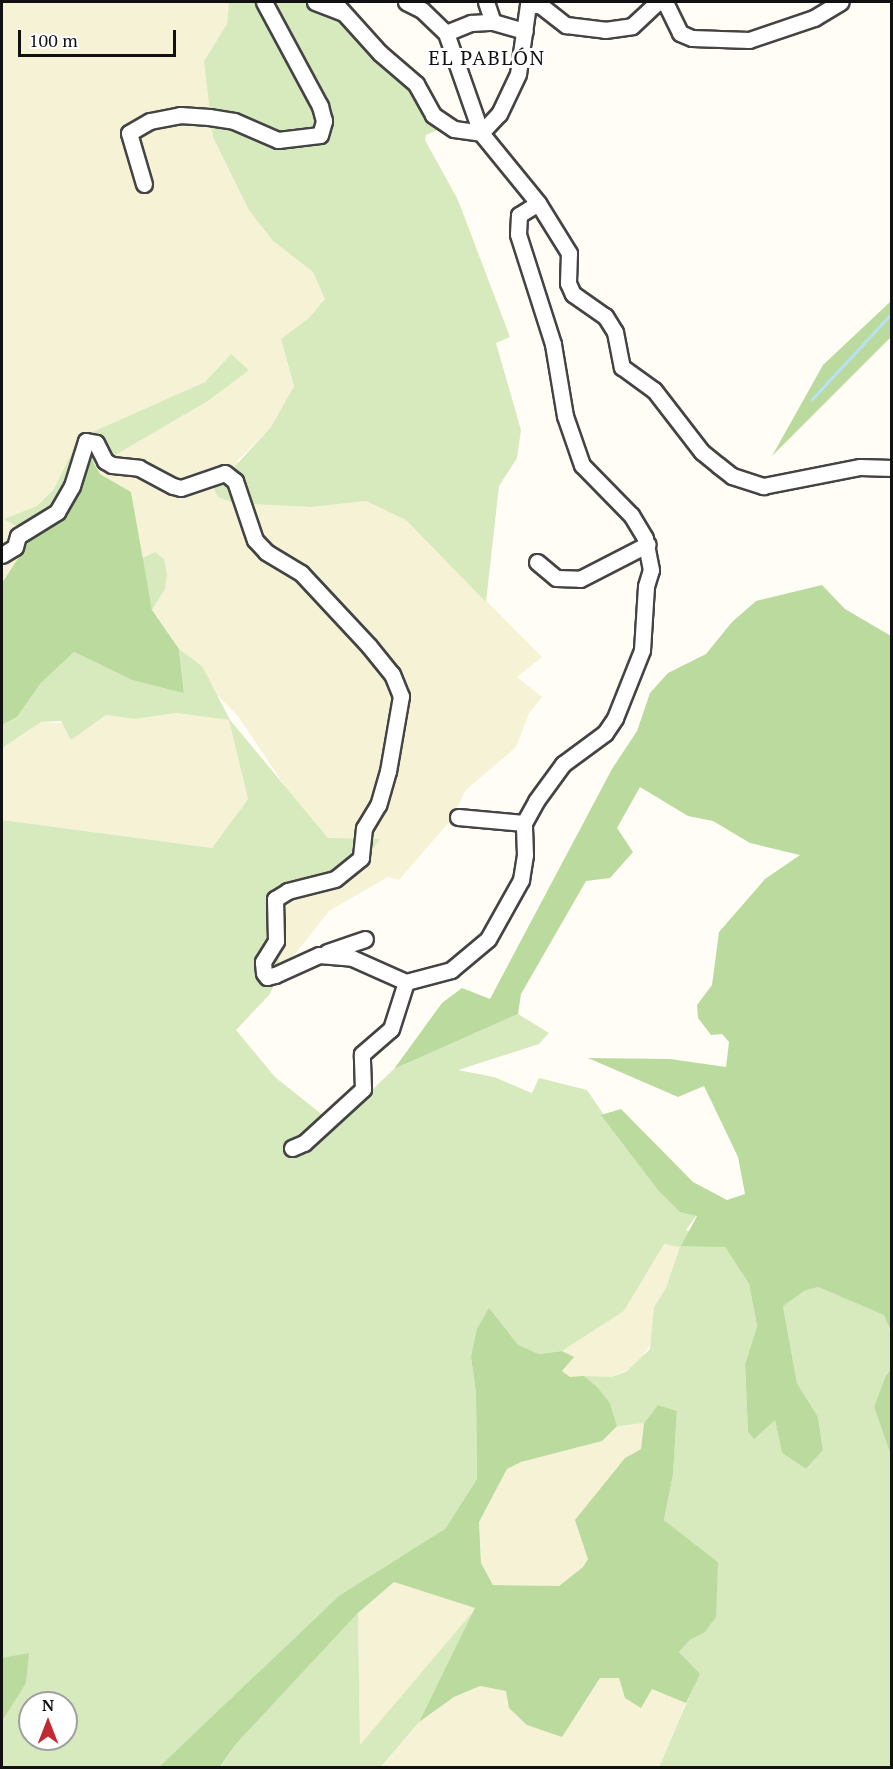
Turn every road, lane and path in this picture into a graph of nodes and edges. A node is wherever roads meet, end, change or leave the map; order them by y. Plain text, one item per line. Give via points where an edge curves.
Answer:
1 (264, 2) edge
2 (315, 2) edge
3 (406, 2) edge
4 (486, 2) edge
5 (658, 2) edge
6 (665, 2) edge
7 (841, 2) edge
8 (527, 3) edge
9 (427, 6) edge
10 (339, 7) edge
11 (494, 22) junction
12 (525, 31) junction
13 (446, 33) junction
14 (481, 134) junction
15 (144, 184) dead end
16 (538, 203) junction
17 (891, 468) edge
18 (648, 544) junction
19 (2, 555) edge
20 (537, 561) dead end
21 (458, 817) dead end
22 (524, 823) junction
23 (365, 939) dead end
24 (319, 955) junction
25 (406, 982) junction
26 (292, 1148) dead end

1 - 15 street via 320,106 324,121 320,135 278,140 234,121 209,117 180,115 150,121 129,133
2 - 10 street
3 - 9 street
4 - 11 street
5 - 8 street via 632,26 605,30 566,25 540,5
6 - 7 street via 680,33 692,38 749,40 814,18
8 - 12 street
9 - 13 street
10 - 14 street via 380,53 416,84 433,115 454,129
11 - 12 street
11 - 13 street via 471,23
12 - 14 street via 518,74 499,114
13 - 14 street
14 - 16 street
16 - 17 street via 569,253 568,283 573,294 605,316 615,332 622,366 654,390 702,452 732,476 763,486 860,467
16 - 18 street via 519,215 518,234 553,344 561,399 576,452 589,475 631,515
18 - 20 street via 580,579 556,578
18 - 22 street via 651,570 646,586 642,650 628,690 605,733 563,764
19 - 24 street via 15,547 18,536 57,512 72,486 87,441 96,443 105,461 112,465 139,468 181,488 225,473 235,481 244,501 255,540 301,573 384,663 401,696 401,712 378,805 364,828 361,858 334,879 288,891 275,899 276,941 263,962 264,973 267,977 275,975
21 - 22 street
22 - 25 street via 521,880 488,939 451,970
23 - 24 street
24 - 25 street via 352,958
25 - 26 street via 391,1029 362,1053 363,1089 304,1143

